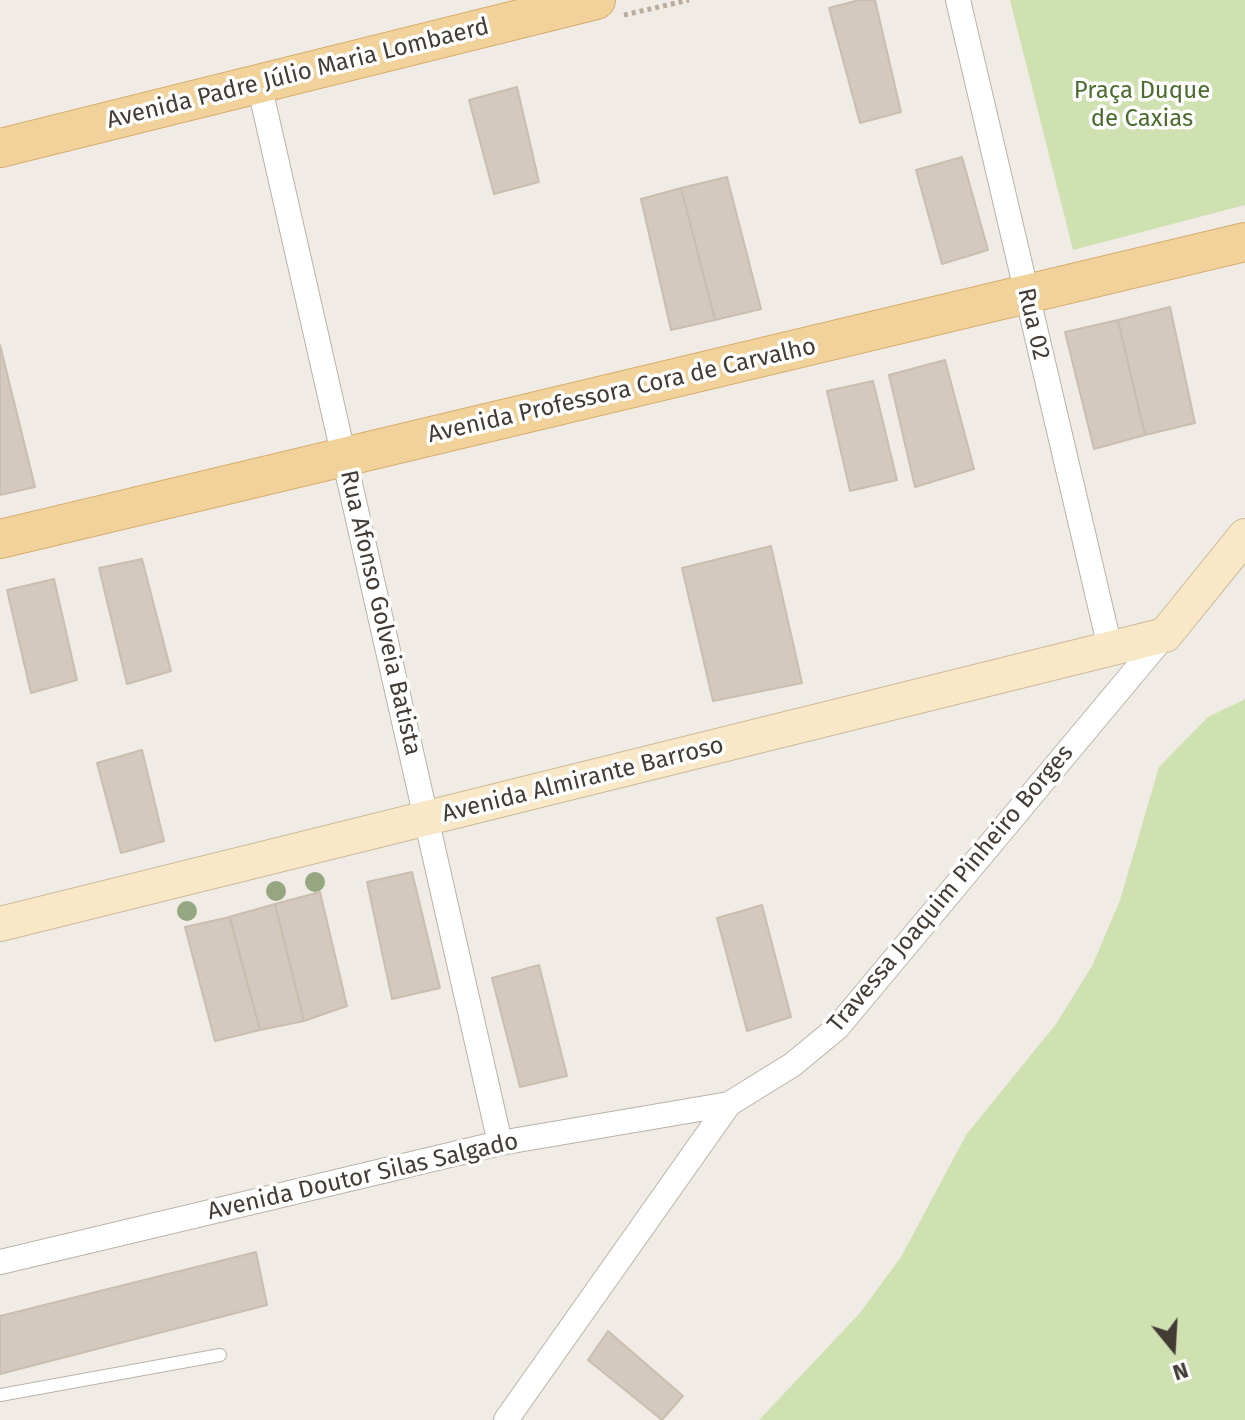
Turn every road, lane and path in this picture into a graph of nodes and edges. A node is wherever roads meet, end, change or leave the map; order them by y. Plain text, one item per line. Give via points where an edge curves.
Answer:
1 (596, 0) edge
2 (958, 0) edge
3 (259, 84) junction
4 (0, 148) edge
5 (1245, 242) edge
6 (1025, 294) junction
7 (344, 457) junction
8 (1245, 536) edge
9 (0, 539) edge
10 (1165, 635) junction
11 (1110, 648) junction
12 (427, 818) junction
13 (0, 924) edge
14 (729, 1104) junction
15 (500, 1143) junction
16 (0, 1262) edge
17 (220, 1355) dead end
18 (0, 1395) edge
19 (506, 1420) edge

1 - 3 main road, Avenida Padre Júlio Maria Lombaerd
2 - 6 street, Rua 02
3 - 4 main road, Avenida Padre Júlio Maria Lombaerd
3 - 7 street, Rua Afonso Golveia Batista
5 - 6 main road, Avenida Professora Cora de Carvalho
6 - 7 main road, Avenida Professora Cora de Carvalho
6 - 11 street, Rua 02
7 - 9 main road, Avenida Professora Cora de Carvalho
7 - 12 street, Rua Afonso Golveia Batista
8 - 10 street, Travessa Joaquim Pinheiro Borges
10 - 11 street, Avenida Almirante Barroso
10 - 14 street, Travessa Joaquim Pinheiro Borges via 837,1028 792,1065
11 - 12 street, Avenida Almirante Barroso
12 - 13 street, Avenida Almirante Barroso
12 - 15 street, Rua Afonso Golveia Batista
14 - 15 street, Avenida Doutor Silas Salgado
14 - 19 street, Travessa Joaquim Pinheiro Borges
15 - 16 street, Avenida Doutor Silas Salgado
17 - 18 lane

